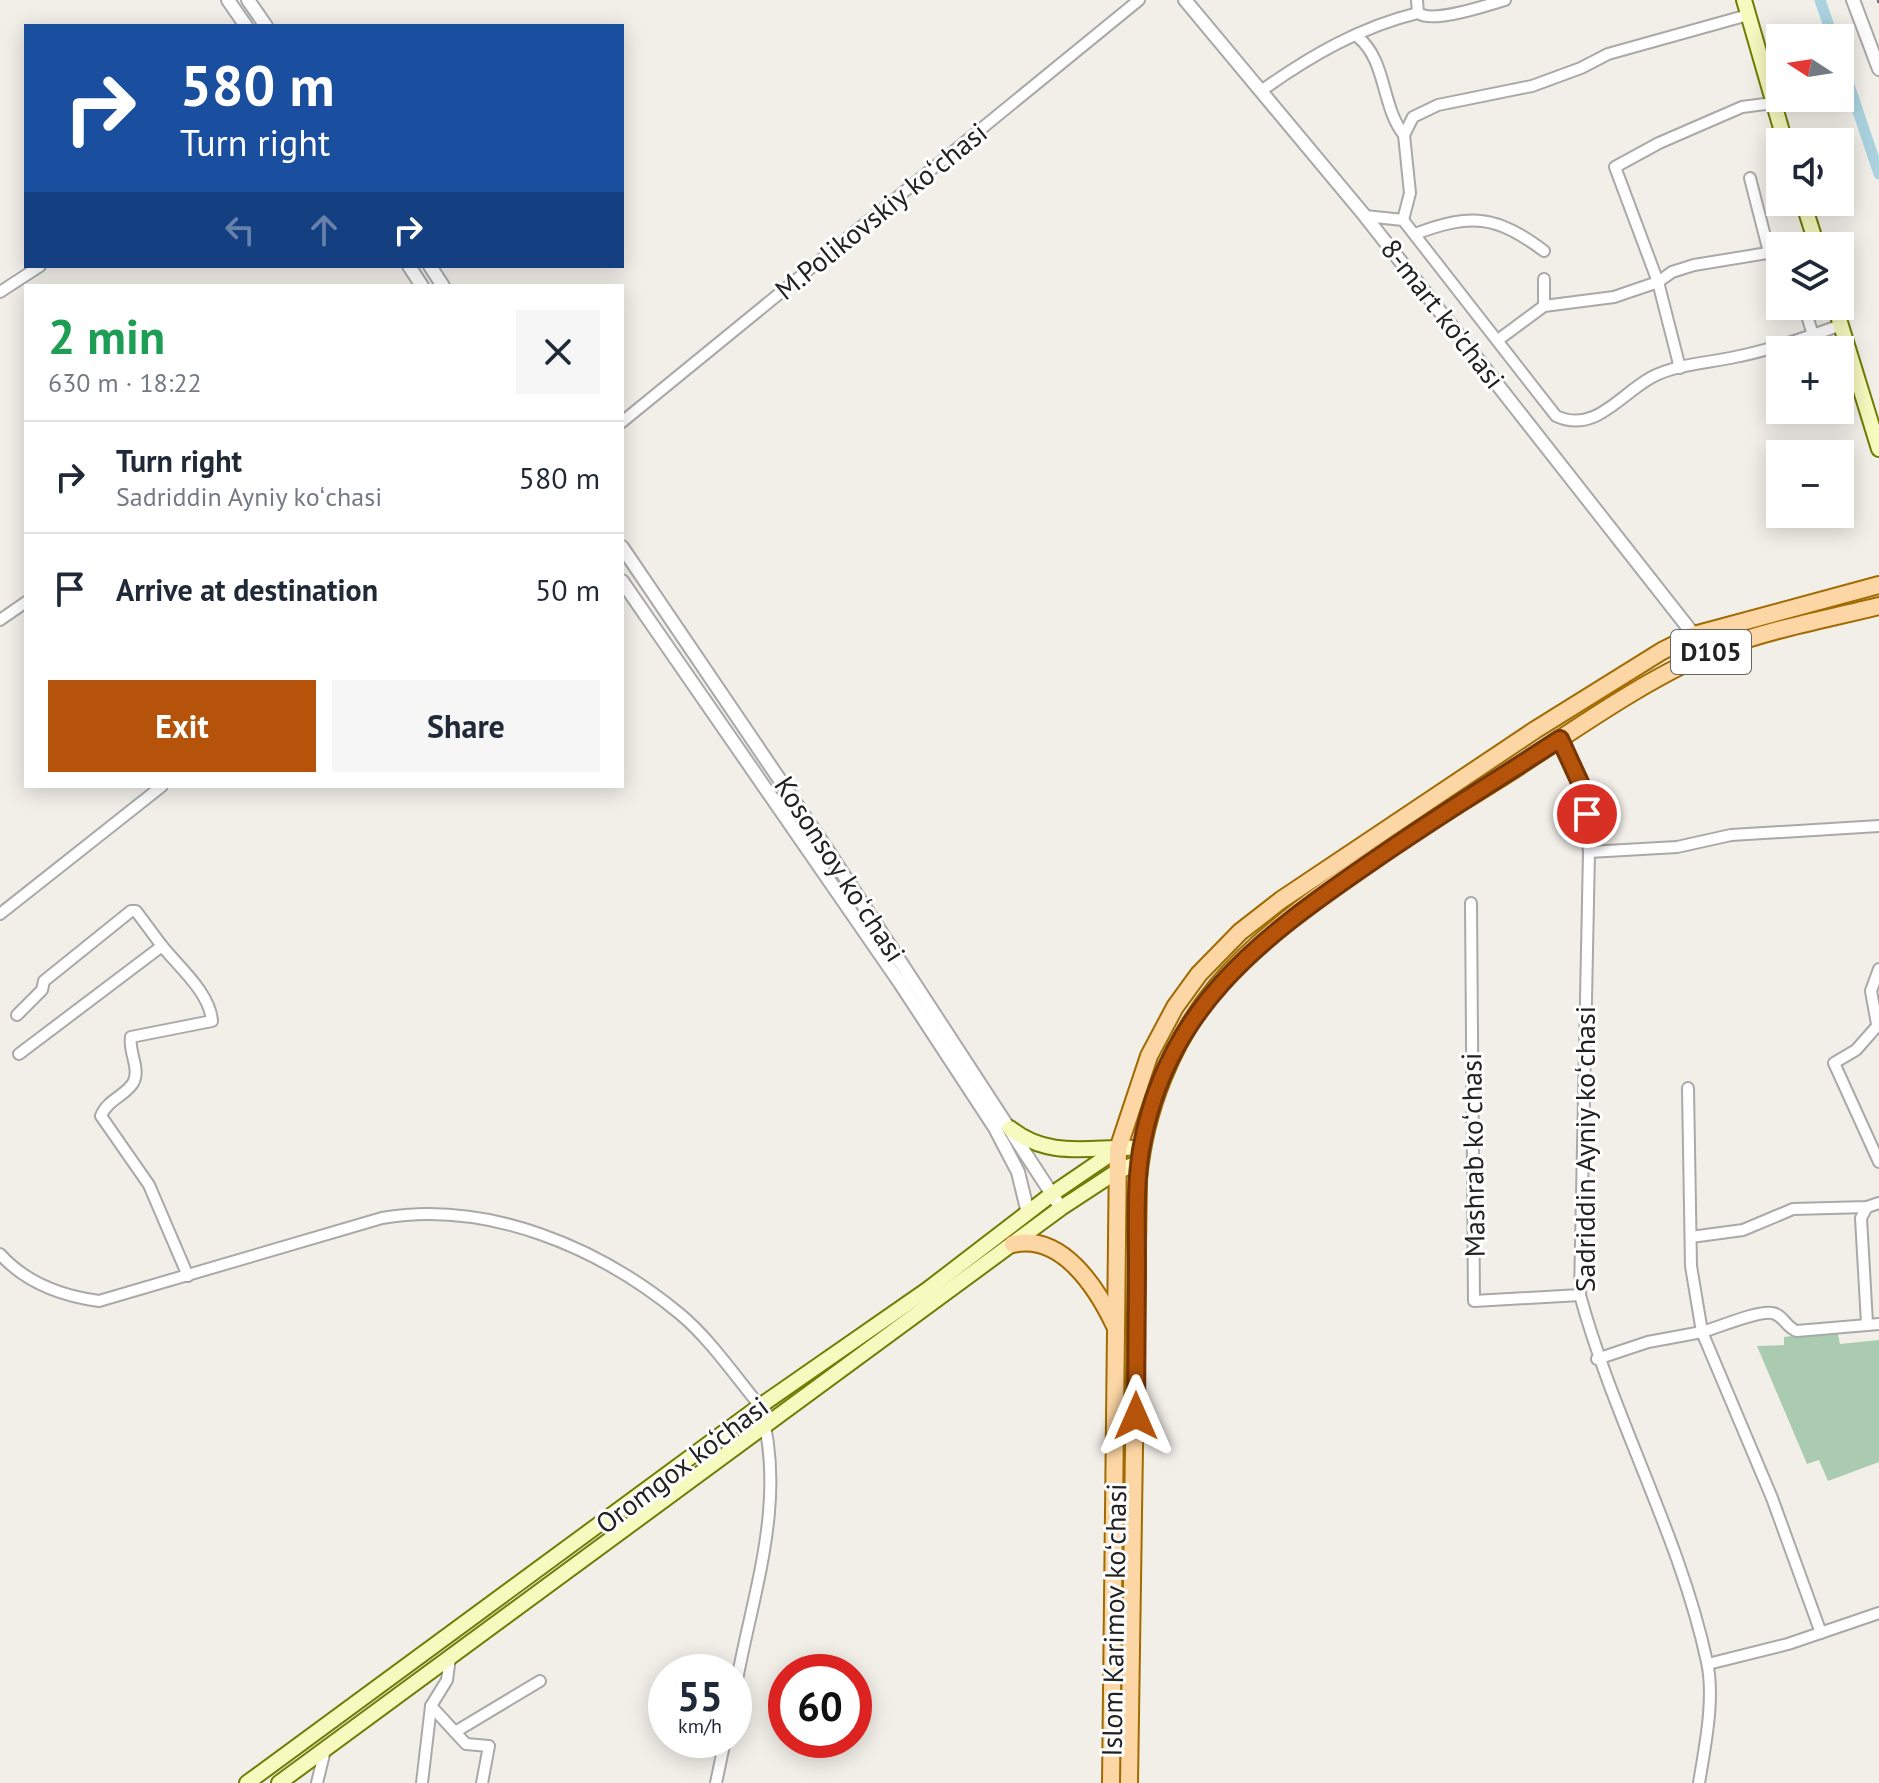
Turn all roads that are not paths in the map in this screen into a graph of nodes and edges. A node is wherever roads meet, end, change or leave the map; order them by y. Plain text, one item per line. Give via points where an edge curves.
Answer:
1 (228, 0) edge
2 (248, 0) edge
3 (1139, 0) edge
4 (1185, 0) edge
5 (1417, 0) edge
6 (1505, 0) edge
7 (1744, 0) edge
8 (1853, 0) edge
9 (1418, 13) junction
10 (1748, 15) junction
11 (245, 24) edge
12 (265, 24) edge
13 (1358, 37) junction
14 (1879, 69) edge
15 (1766, 78) edge
16 (1261, 91) junction
17 (1766, 104) edge
18 (1404, 135) junction
19 (1750, 178) dead end
20 (1365, 216) junction
21 (1403, 220) junction
22 (1768, 232) edge
23 (1415, 234) junction
24 (1544, 251) dead end
25 (1766, 252) edge
26 (37, 268) edge
27 (1544, 279) dead end
28 (1658, 282) junction
29 (0, 292) edge
30 (1544, 306) junction
31 (1808, 320) edge
32 (1839, 320) edge
33 (1841, 325) junction
34 (1813, 335) junction
35 (1498, 340) junction
36 (1680, 368) junction
37 (624, 420) edge
38 (1879, 449) edge
39 (624, 550) edge
40 (624, 584) edge
41 (1879, 585) edge
42 (24, 603) edge
43 (1879, 606) edge
44 (0, 620) edge
45 (1694, 635) junction
46 (1560, 739) junction
47 (159, 788) edge
48 (1879, 826) edge
49 (1589, 852) junction
50 (1471, 903) dead end
51 (0, 914) edge
52 (162, 946) junction
53 (1879, 969) edge
54 (17, 1015) dead end
55 (1878, 1024) edge
56 (19, 1054) dead end
57 (1688, 1088) dead end
58 (1010, 1128) junction
59 (1118, 1149) junction
60 (1141, 1155) junction
61 (1879, 1162) edge
62 (1116, 1172) junction
63 (1052, 1194) junction
64 (1879, 1203) edge
65 (1867, 1207) junction
66 (1061, 1208) junction
67 (1028, 1213) junction
68 (1691, 1237) junction
69 (1013, 1244) junction
70 (0, 1254) edge
71 (188, 1276) junction
72 (1580, 1295) junction
73 (1873, 1324) edge
74 (1118, 1331) junction
75 (1702, 1332) junction
76 (1597, 1359) junction
77 (760, 1406) junction
78 (766, 1425) junction
79 (1879, 1613) edge
80 (1821, 1633) junction
81 (743, 1654) edge
82 (450, 1657) junction
83 (1708, 1664) junction
84 (540, 1681) dead end
85 (431, 1706) junction
86 (341, 1715) junction
87 (351, 1730) junction
88 (455, 1732) junction
89 (325, 1750) junction
90 (721, 1758) edge
91 (247, 1783) edge
92 (279, 1783) edge
93 (317, 1783) edge
94 (422, 1783) edge
95 (482, 1783) edge
96 (716, 1783) edge
97 (1111, 1783) edge
98 (1129, 1783) edge
99 (1699, 1783) edge

1 - 11 street
2 - 12 street
3 - 37 street, M.Polikovskiy koʻchasi
4 - 16 street, 8-mart ko'chasi
5 - 9 street
6 - 9 street via 1439,16
7 - 10 main road
8 - 14 street
9 - 13 street via 1372,26
10 - 15 main road
10 - 18 street via 1608,54 1532,86 1438,105 1413,117
13 - 16 street via 1323,50
13 - 18 street via 1369,50 1389,111
16 - 20 street, 8-mart ko'chasi
17 - 28 street via 1742,107 1615,167
18 - 21 street via 1410,193
19 - 22 street
20 - 21 street
20 - 45 street, 8-mart ko'chasi
21 - 23 street
23 - 24 street via 1449,221 1474,219 1508,226
23 - 35 street
25 - 28 street via 1694,265
26 - 29 street
27 - 30 street
28 - 30 street via 1614,297
28 - 36 street
30 - 35 street
31 - 34 street
32 - 33 main road
33 - 34 street
33 - 38 main road
34 - 36 street
35 - 36 street via 1556,416 1568,421 1593,420 1654,376
39 - 58 street, Kosonsoy koʻchasi
40 - 67 street, Kosonsoy koʻchasi via 995,1128 1018,1172
41 - 45 main road, Islom Karimov koʻchasi / D105
42 - 44 street
43 - 46 main road, Islom Karimov koʻchasi / D105 via 1723,647
45 - 59 main road, Islom Karimov koʻchasi / D105 via 1535,730 1240,932 1175,1007 1149,1056
46 - 49 street, Sadriddin Ayniy koʻchasi via 1583,789
46 - 60 main road, Islom Karimov koʻchasi / D105 via 1295,914 1252,950 1216,988 1186,1032 1165,1072
47 - 51 street
48 - 49 street via 1731,835 1687,846
49 - 72 street, Sadriddin Ayniy koʻchasi
50 - 72 street, Mashrab koʻchasi via 1474,1301
52 - 54 street via 131,911 44,981 42,990
52 - 56 street
52 - 71 street via 206,1001 212,1021 131,1037 133,1083 101,1116 149,1185
53 - 55 street via 1871,991
55 - 61 street via 1862,1044 1834,1063
57 - 68 street
58 - 59 main road via 1057,1151
58 - 63 street, Kosonsoy koʻchasi
59 - 60 main road
59 - 62 main road, Islom Karimov koʻchasi / D105
59 - 63 main road, Oromgox ko‘chasi
60 - 62 main road, Oromgox ko‘chasi
60 - 98 main road, Islom Karimov koʻchasi / D105
62 - 66 main road, Oromgox ko‘chasi
62 - 74 main road, Islom Karimov koʻchasi / D105
63 - 66 street, Kosonsoy koʻchasi
63 - 67 main road, Oromgox ko‘chasi
64 - 65 street
65 - 68 street via 1793,1209 1753,1227
65 - 73 street via 1861,1232
66 - 69 main road, Oromgox ko‘chasi
67 - 77 main road, Oromgox ko‘chasi
68 - 75 street
69 - 74 main road via 1040,1243 1068,1259
69 - 78 main road, Oromgox ko‘chasi
70 - 71 street via 11,1267 43,1285 99,1301
71 - 77 street via 382,1218 443,1214 486,1222 569,1244 610,1263 682,1316
72 - 76 street, Sadriddin Ayniy koʻchasi
73 - 75 street via 1797,1331 1767,1312
74 - 97 main road, Islom Karimov koʻchasi / D105
75 - 76 street
75 - 80 street via 1772,1498
76 - 83 street, Sadriddin Ayniy koʻchasi via 1688,1593
77 - 78 street
77 - 86 main road, Oromgox ko‘chasi
78 - 81 street via 772,1454 768,1512
78 - 82 main road, Oromgox ko‘chasi
79 - 80 street
80 - 83 street
82 - 85 street via 447,1680
82 - 87 main road, Oromgox ko‘chasi
83 - 99 street, Sadriddin Ayniy koʻchasi
84 - 88 street
85 - 88 street
85 - 94 street
86 - 87 street
86 - 91 main road, Oromgox ko‘chasi
87 - 89 main road, Oromgox ko‘chasi
88 - 95 street via 466,1744 489,1746
89 - 92 main road, Oromgox ko‘chasi
89 - 93 street
90 - 96 street

